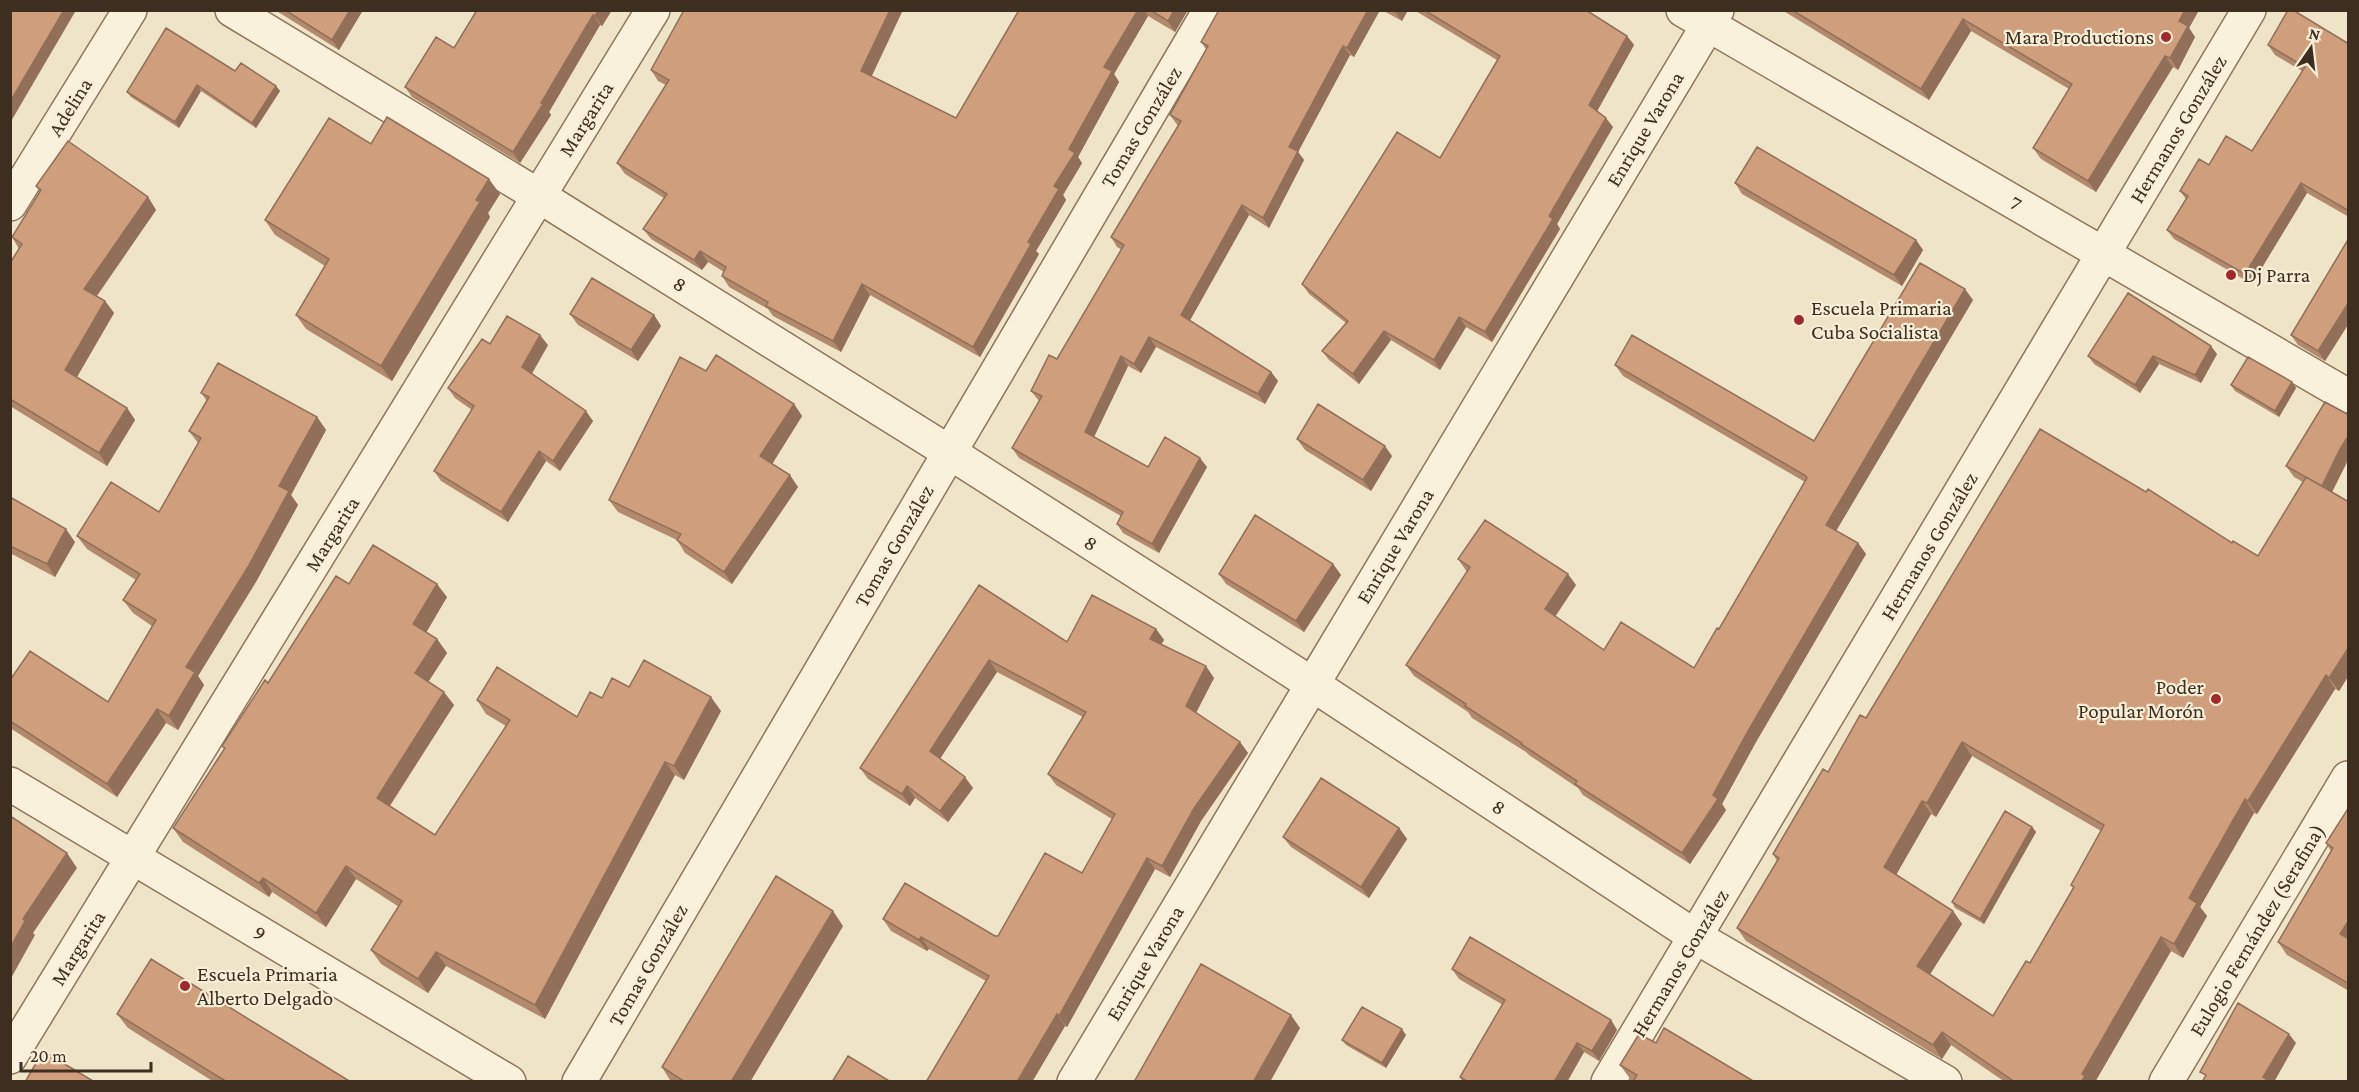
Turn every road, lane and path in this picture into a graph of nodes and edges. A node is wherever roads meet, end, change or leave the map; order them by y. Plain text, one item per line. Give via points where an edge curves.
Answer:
1 (129, 10) edge
2 (232, 10) edge
3 (653, 10) edge
4 (1210, 10) edge
5 (2249, 10) edge
6 (1702, 15) edge
7 (539, 196) junction
8 (10, 204) edge
9 (2103, 254) junction
10 (2349, 396) edge
11 (950, 452) junction
12 (1312, 684) junction
13 (2349, 778) edge
14 (10, 784) edge
15 (133, 858) junction
16 (1696, 937) junction
17 (10, 1057) edge
18 (509, 1082) edge
19 (579, 1082) edge
20 (1074, 1082) edge
21 (1608, 1082) edge
22 (1946, 1082) edge
23 (2166, 1082) edge

1 - 8 street, Adelina
2 - 7 street, 8
3 - 7 street, Margarita
4 - 11 street, Tomas González
5 - 9 street, Hermanos González
6 - 9 street, 7
6 - 12 street, Enrique Varona
7 - 11 street, 8
7 - 15 street, Margarita
9 - 10 street, 7
9 - 16 street, Hermanos González
11 - 12 street, 8
11 - 19 street, Tomas González
12 - 16 street, 8
12 - 20 street, Enrique Varona
13 - 23 street, Eulogio Fernández (Serafina)
14 - 15 street, 9
15 - 17 street, Margarita
15 - 18 street, 9
16 - 21 street, Hermanos González
16 - 22 street, 8

